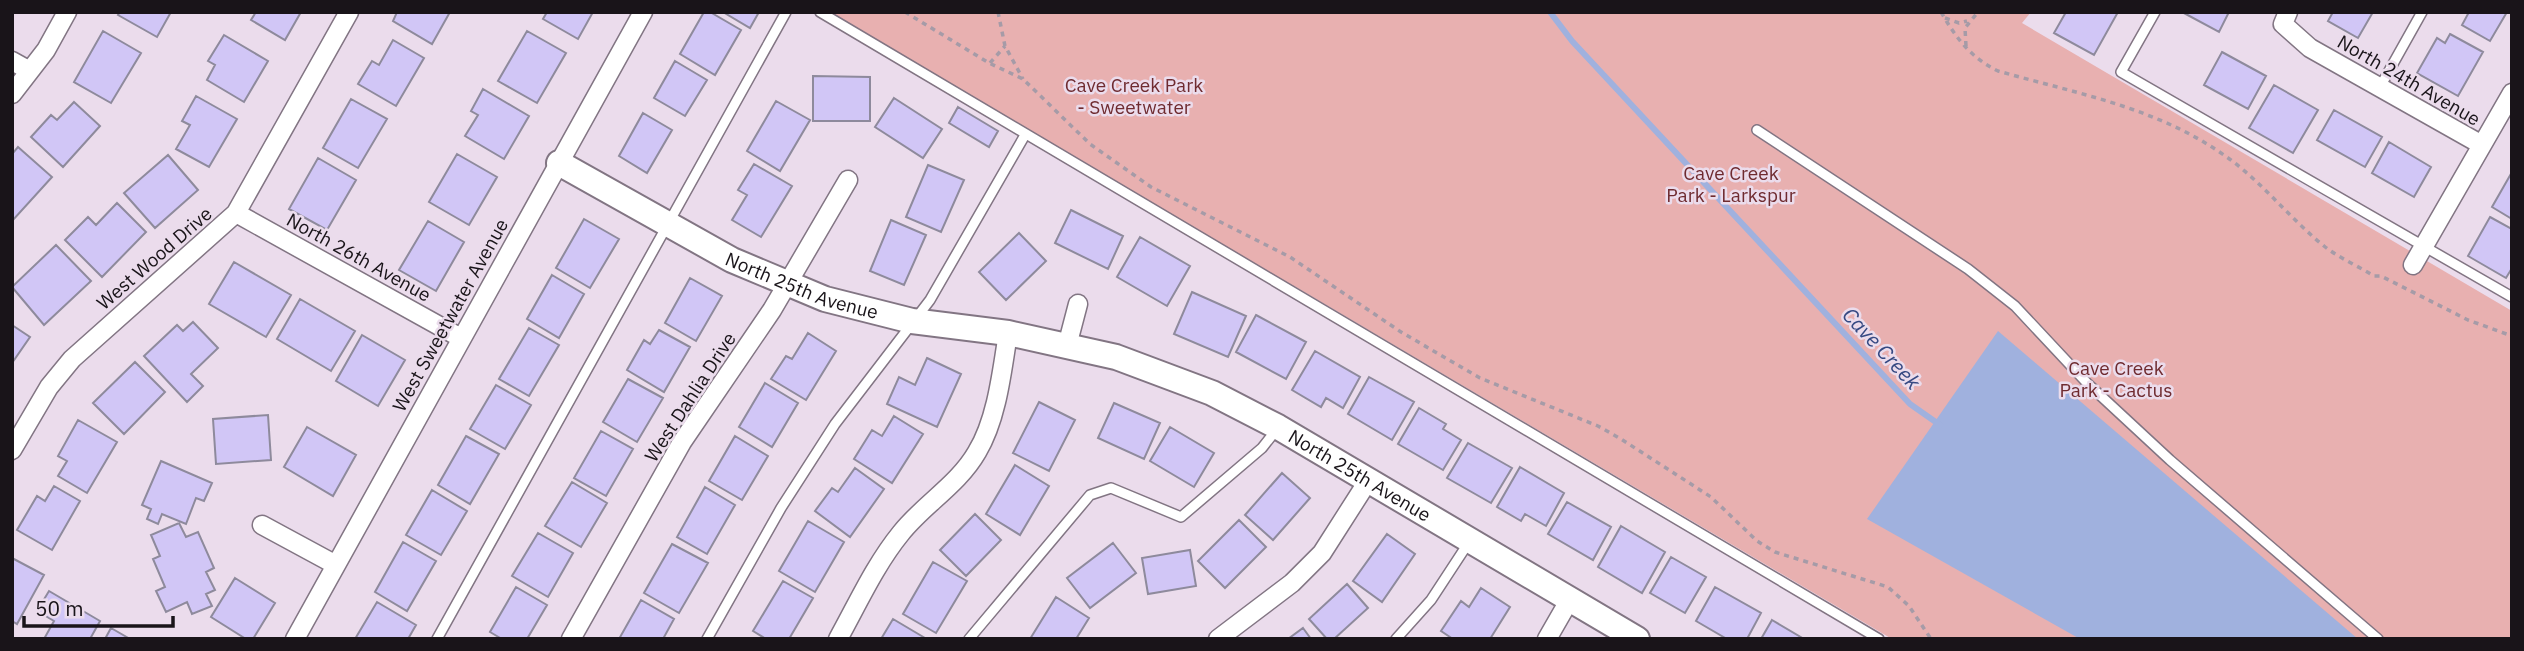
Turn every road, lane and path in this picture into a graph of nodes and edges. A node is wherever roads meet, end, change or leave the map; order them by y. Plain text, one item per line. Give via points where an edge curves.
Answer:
1 (66, 12) edge
2 (349, 12) edge
3 (643, 12) edge
4 (786, 12) edge
5 (820, 12) edge
6 (905, 12) edge
7 (998, 12) edge
8 (2155, 12) edge
9 (2422, 12) edge
10 (1978, 13) edge
11 (1942, 14) edge
12 (2285, 18) edge
13 (1969, 20) junction
14 (1005, 46) junction
15 (1972, 55) junction
16 (12, 61) edge
17 (989, 63) junction
18 (30, 71) junction
19 (1023, 79) junction
20 (2380, 87) junction
21 (2512, 93) edge
22 (12, 94) edge
23 (1757, 130) dead end
24 (1025, 135) junction
25 (2482, 145) junction
26 (559, 163) junction
27 (848, 180) dead end
28 (236, 213) junction
29 (668, 224) junction
30 (2423, 248) junction
31 (2413, 265) dead end
32 (787, 284) junction
33 (2512, 297) edge
34 (1078, 304) dead end
35 (912, 321) junction
36 (1008, 333) junction
37 (2512, 336) edge
38 (461, 338) junction
39 (1067, 346) junction
40 (1278, 427) junction
41 (12, 450) edge
42 (1368, 481) junction
43 (262, 525) dead end
44 (1470, 540) junction
45 (336, 565) junction
46 (1570, 599) junction
47 (295, 639) edge
48 (437, 639) edge
49 (571, 639) edge
50 (707, 639) edge
51 (838, 639) edge
52 (970, 639) edge
53 (1218, 639) edge
54 (1396, 639) edge
55 (1547, 639) edge
56 (1637, 639) edge
57 (1879, 639) edge
58 (1931, 639) edge
59 (2378, 639) edge

1 - 18 street
2 - 28 street, West Wood Drive
3 - 26 street, West Sweetwater Avenue
4 - 29 lane
5 - 24 lane
6 - 17 path
7 - 14 path
8 - 30 lane via 2121,72
9 - 20 lane
10 - 13 path
11 - 13 path via 1950,22
11 - 15 path
12 - 20 street, North 24th Avenue via 2310,48
13 - 15 path via 1966,46
14 - 17 path
14 - 19 path
15 - 37 path via 1998,71 2124,105 2167,122 2222,153 2325,247 2374,276
16 - 18 street
17 - 19 path
18 - 22 street
19 - 58 path via 1090,144 1151,187 1290,257 1480,379 1621,439 1711,497 1775,552 1888,587 1909,606
20 - 25 street, North 24th Avenue
21 - 25 street
23 - 59 lane via 1968,269 2015,306 2088,384 2152,443
24 - 35 lane via 943,280
24 - 57 lane
25 - 30 street
26 - 29 street, North 25th Avenue
26 - 38 street, West Sweetwater Avenue
27 - 32 street, West Dahlia Drive
28 - 38 street, North 26th Avenue
28 - 41 street, West Wood Drive via 72,359 49,387
29 - 32 street, North 25th Avenue
29 - 48 lane
30 - 31 street
30 - 33 lane
32 - 35 street, North 25th Avenue via 825,299
32 - 49 street, West Dahlia Drive via 682,442
34 - 39 street
35 - 36 street, North 25th Avenue
35 - 50 lane via 835,424
36 - 39 street, North 25th Avenue
36 - 51 street via 991,415 978,451 954,483 902,532
38 - 45 street, West Sweetwater Avenue
39 - 40 street, North 25th Avenue via 1176,378
40 - 42 street, North 25th Avenue
40 - 52 lane via 1262,448 1181,517 1111,488 1090,495
42 - 44 street, North 25th Avenue
42 - 53 street via 1322,554
43 - 45 street
44 - 46 street, North 25th Avenue
44 - 54 lane via 1431,600
45 - 47 street, West Sweetwater Avenue
46 - 55 street
46 - 56 street, North 25th Avenue

